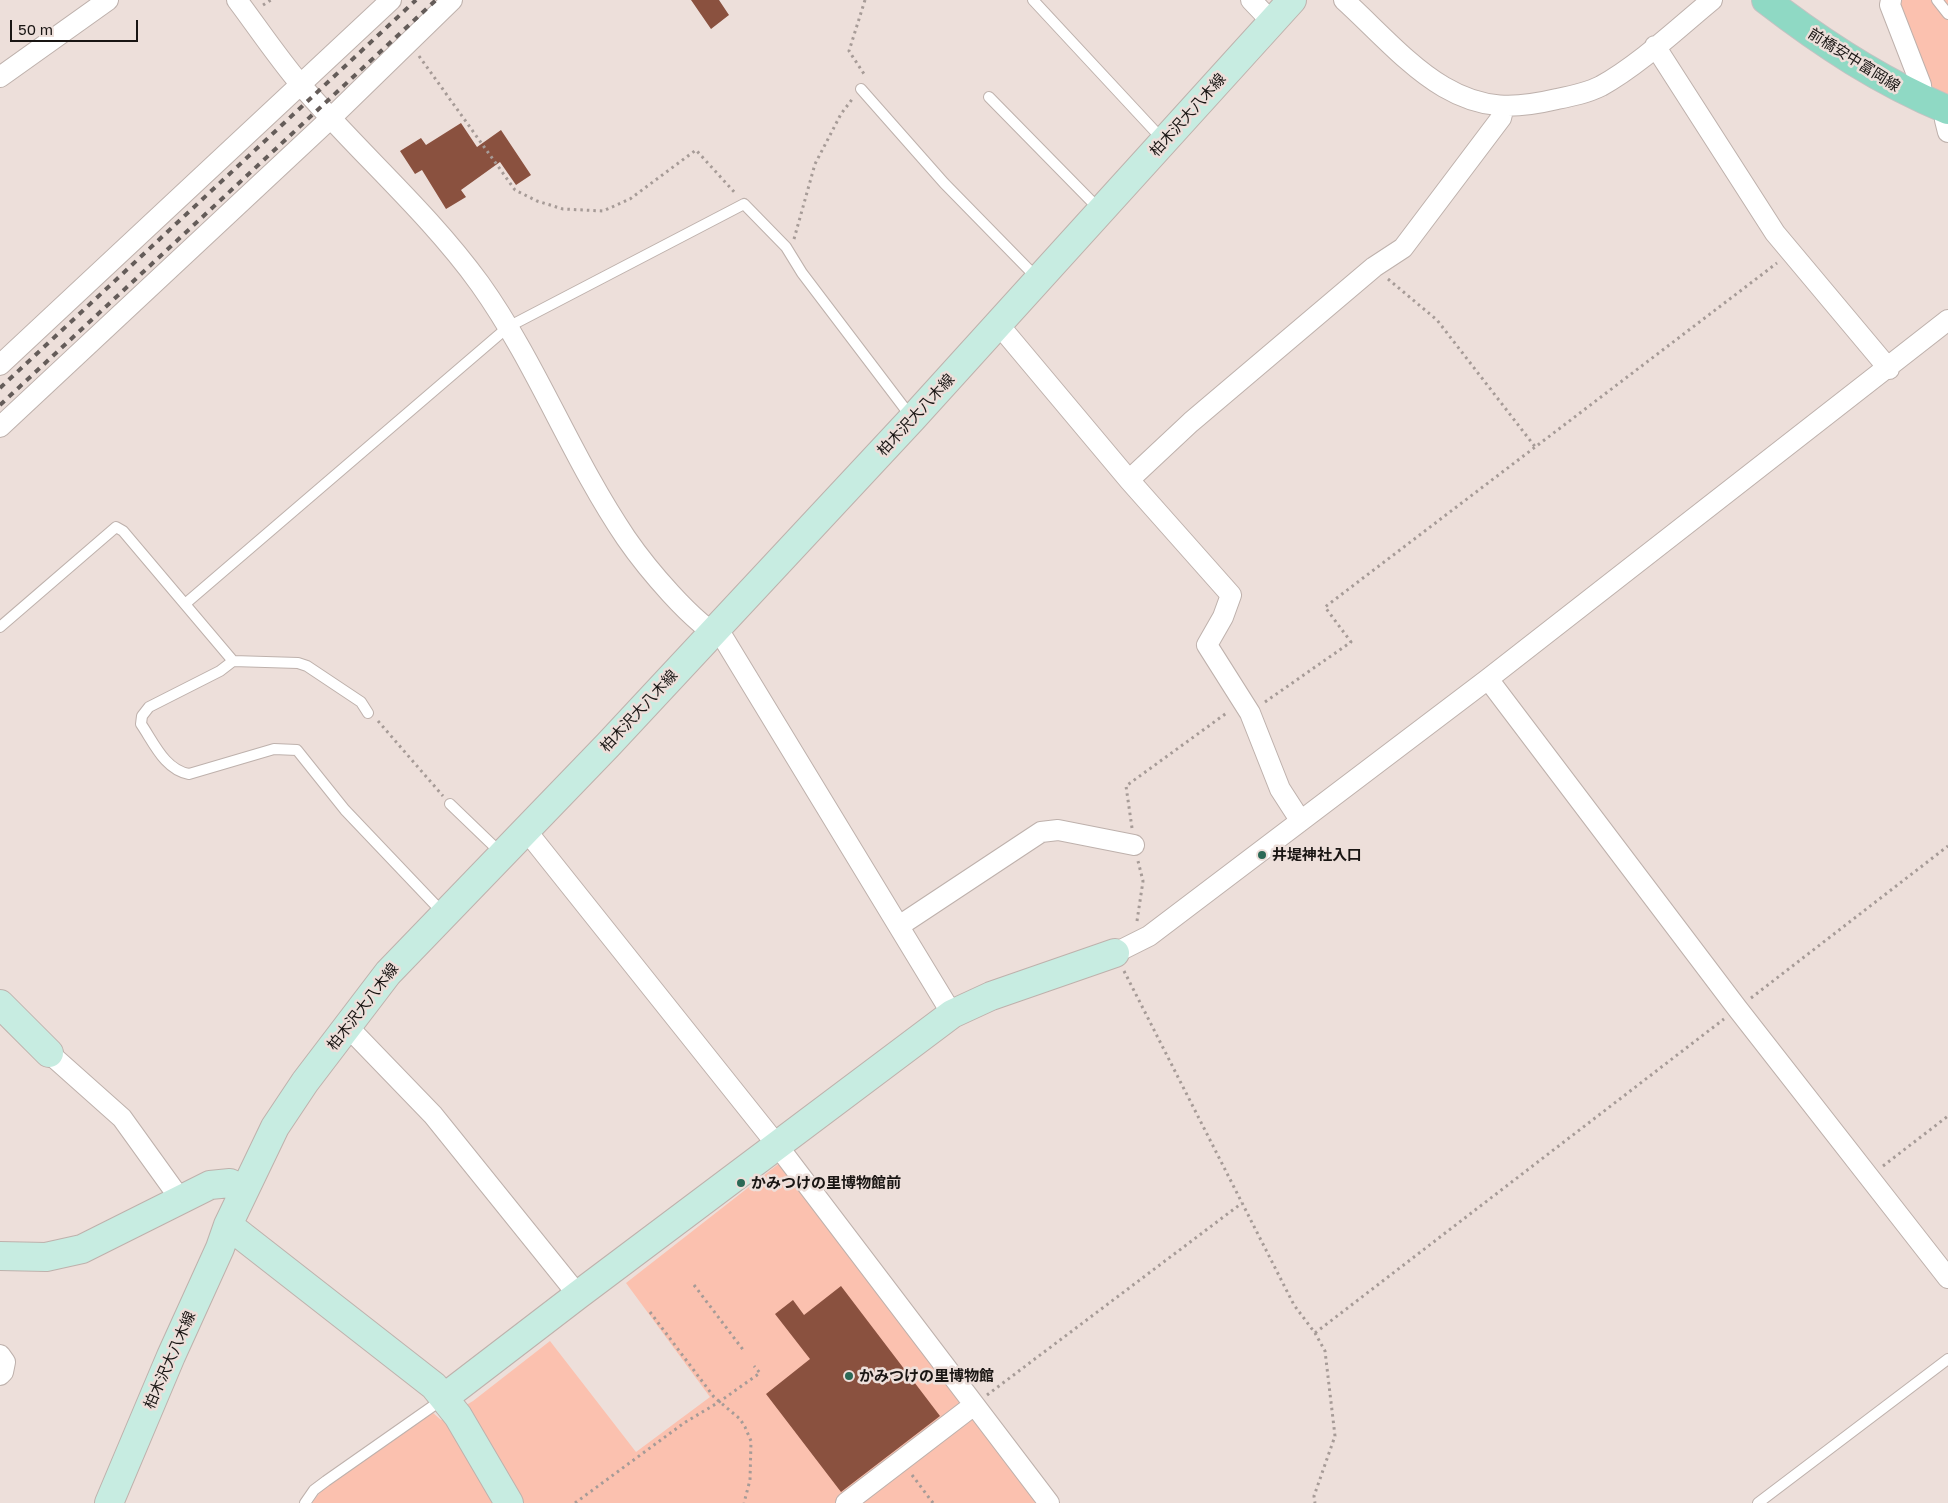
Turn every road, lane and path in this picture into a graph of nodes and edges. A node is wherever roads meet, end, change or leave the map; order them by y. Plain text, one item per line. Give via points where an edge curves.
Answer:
1 (108, 0) edge
2 (237, 0) edge
3 (391, 0) edge
4 (452, 0) edge
5 (865, 0) edge
6 (1032, 0) edge
7 (1251, 0) edge
8 (1292, 0) edge
9 (1344, 0) edge
10 (1712, 0) edge
11 (1766, 0) edge
12 (1938, 0) edge
13 (1888, 2) edge
14 (1948, 14) edge
15 (1272, 22) junction
16 (408, 41) junction
17 (1655, 46) junction
18 (0, 77) edge
19 (300, 84) junction
20 (861, 89) junction
21 (989, 97) dead end
22 (1922, 99) junction
23 (1504, 106) junction
24 (1948, 117) edge
25 (331, 118) junction
26 (1164, 142) junction
27 (744, 204) junction
28 (1101, 211) junction
29 (786, 247) junction
30 (1790, 253) junction
31 (1374, 267) junction
32 (1039, 279) junction
33 (1948, 320) edge
34 (999, 325) junction
35 (508, 327) junction
36 (0, 365) edge
37 (1889, 369) junction
38 (912, 419) junction
39 (0, 427) edge
40 (1536, 448) junction
41 (1129, 480) junction
42 (185, 604) junction
43 (0, 627) edge
44 (713, 633) junction
45 (233, 661) junction
46 (1488, 679) junction
47 (1246, 707) junction
48 (368, 713) joint
49 (450, 804) joint
50 (1300, 820) junction
51 (526, 829) junction
52 (1134, 845) junction
53 (1948, 846) edge
54 (502, 854) junction
55 (444, 914) junction
56 (899, 926) junction
57 (1124, 948) junction
58 (0, 1004) edge
59 (1737, 1008) junction
60 (952, 1014) junction
61 (348, 1026) junction
62 (49, 1053) joint
63 (1948, 1116) edge
64 (777, 1145) junction
65 (1870, 1176) junction
66 (244, 1191) junction
67 (181, 1200) junction
68 (1242, 1203) junction
69 (228, 1224) junction
70 (0, 1256) edge
71 (1948, 1278) edge
72 (694, 1285) dead end
73 (578, 1295) junction
74 (650, 1312) dead end
75 (1315, 1333) junction
76 (744, 1352) dead end
77 (0, 1355) edge
78 (1948, 1359) edge
79 (754, 1366) dead end
80 (0, 1375) edge
81 (445, 1397) junction
82 (719, 1402) junction
83 (974, 1405) junction
84 (900, 1462) junction
85 (109, 1503) edge
86 (305, 1503) edge
87 (509, 1503) edge
88 (575, 1503) edge
89 (744, 1503) edge
90 (846, 1503) edge
91 (933, 1503) edge
92 (1049, 1503) edge
93 (1315, 1503) edge
94 (1758, 1503) edge

1 - 18 street
2 - 19 street
3 - 19 street
4 - 16 street
5 - 20 path via 849,52 869,82
6 - 26 lane
7 - 15 street
8 - 15 main road, 柏木沢大八木線
9 - 23 street via 1442,86 1469,100
10 - 17 street
11 - 22 main road, 前橋安中富岡線 via 1833,49
12 - 14 lane
13 - 22 street via 1921,85
15 - 26 main road, 柏木沢大八木線
16 - 25 street
16 - 27 path via 515,190 537,201 562,209 603,211 630,199 696,150
17 - 23 street via 1592,90 1536,104
17 - 30 street
19 - 25 street
19 - 36 street
20 - 29 path via 841,114 815,164 795,238
20 - 32 lane via 944,183
21 - 28 lane
22 - 24 main road, 前橋安中富岡線
23 - 31 street via 1501,118 1403,248
25 - 35 street via 443,236
25 - 39 street
26 - 28 main road, 柏木沢大八木線
27 - 29 lane
27 - 35 lane
28 - 32 main road, 柏木沢大八木線
29 - 38 lane
30 - 37 street
30 - 40 path
31 - 40 path via 1437,320
31 - 41 street via 1191,422
32 - 34 main road, 柏木沢大八木線
33 - 37 street
34 - 38 main road, 柏木沢大八木線
34 - 41 street
35 - 42 lane
35 - 44 street via 609,514 635,552 700,624
37 - 46 street
38 - 44 main road, 柏木沢大八木線
40 - 47 path via 1326,606 1350,642
41 - 47 street via 1231,595 1207,645
42 - 43 lane via 123,531 116,527
42 - 45 lane
44 - 51 main road, 柏木沢大八木線
44 - 56 street via 724,639
45 - 48 lane via 307,666 361,702
45 - 55 lane via 220,671 148,707 142,716 141,724 169,766 189,774 274,749 297,750 345,810
46 - 50 street
46 - 59 street
47 - 50 street via 1280,789
47 - 52 path via 1126,786
48 - 49 path
49 - 54 lane
50 - 57 street via 1148,936
51 - 54 main road, 柏木沢大八木線
51 - 64 street
52 - 56 street via 1058,830 1041,832
52 - 57 path via 1143,881
53 - 59 path
54 - 55 main road, 柏木沢大八木線
55 - 61 main road, 柏木沢大八木線 via 388,973
56 - 60 street
57 - 60 main road via 991,996
57 - 68 path
58 - 62 main road
59 - 65 street
59 - 75 path
60 - 64 main road
61 - 66 main road, 柏木沢大八木線 via 275,1127
61 - 73 street via 434,1115
62 - 67 street via 122,1118
63 - 65 path
64 - 73 main road
64 - 83 street
65 - 71 street
66 - 67 main road via 230,1183 219,1184
66 - 69 main road, 柏木沢大八木線
67 - 70 main road via 82,1249 46,1257
68 - 75 path via 1294,1306
68 - 83 path
69 - 81 main road
69 - 85 main road, 柏木沢大八木線
72 - 76 path
73 - 81 main road
74 - 82 path
75 - 93 path via 1325,1352 1335,1436 1314,1496
77 - 80 street via 5,1362 4,1372
78 - 94 lane
79 - 82 path via 760,1373
81 - 86 lane via 314,1490
81 - 87 main road
82 - 88 path via 684,1422
82 - 89 path via 740,1419 751,1441 750,1480
83 - 84 street
83 - 92 street
84 - 90 street
84 - 91 path

